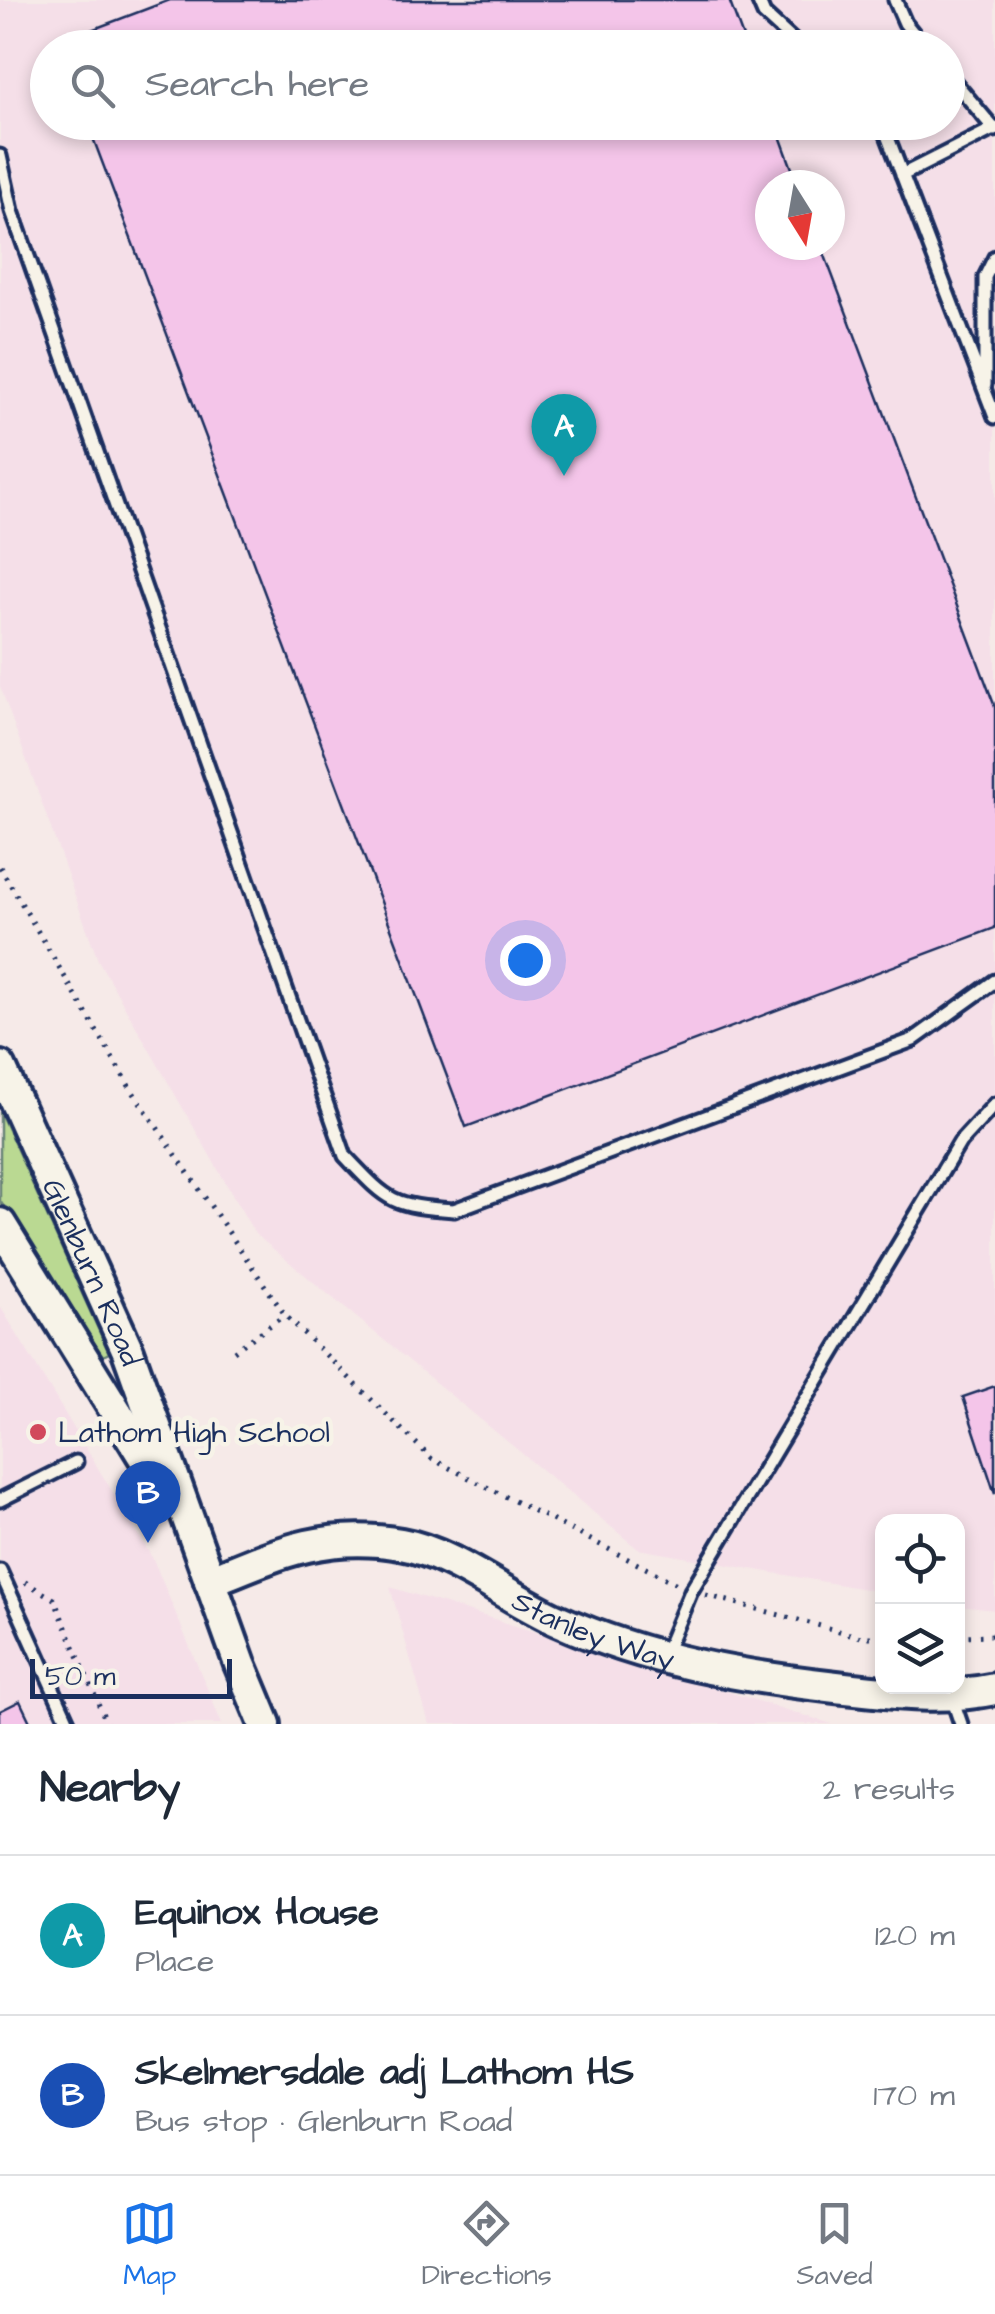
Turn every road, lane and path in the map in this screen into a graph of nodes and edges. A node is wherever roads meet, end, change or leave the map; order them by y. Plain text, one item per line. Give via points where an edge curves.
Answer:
1 (758, 0) edge
2 (895, 0) edge
3 (781, 30) edge
4 (911, 30) edge
5 (965, 94) edge
6 (994, 129) edge
7 (889, 140) edge
8 (0, 156) edge
9 (902, 176) junction
10 (995, 257) edge
11 (985, 392) junction
12 (995, 417) edge
13 (0, 868) edge
14 (995, 981) edge
15 (0, 1068) edge
16 (995, 1104) edge
17 (0, 1224) edge
18 (285, 1315) junction
19 (234, 1351) dead end
20 (76, 1462) dead end
21 (0, 1500) edge
22 (196, 1540) junction
23 (0, 1571) edge
24 (14, 1575) dead end
25 (210, 1581) junction
26 (691, 1591) junction
27 (965, 1636) edge
28 (995, 1636) edge
29 (875, 1637) edge
30 (663, 1660) junction
31 (995, 1689) edge
32 (875, 1691) edge
33 (965, 1692) edge
34 (898, 1694) edge
35 (951, 1694) joint
36 (69, 1724) edge
37 (108, 1724) edge
38 (265, 1724) edge
39 (960, 1724) edge

1 - 3 lane
2 - 4 lane
5 - 6 lane
6 - 9 lane
7 - 9 lane
8 - 14 lane via 12,211 345,1156 386,1199 454,1210 913,1040
9 - 11 lane
10 - 11 lane via 984,277
11 - 12 lane
13 - 18 path via 129,1086
15 - 22 street, Glenburn Road via 128,1351
16 - 26 lane via 960,1142
17 - 22 street, Glenburn Road
18 - 19 path
18 - 26 path via 432,1459
20 - 21 lane
22 - 25 street, Glenburn Road
23 - 36 lane
24 - 37 path via 54,1600
25 - 30 street, Stanley Way via 290,1548 341,1540 403,1544 597,1638
25 - 38 street, Glenburn Road
26 - 29 path
26 - 30 lane
27 - 28 path
30 - 32 street, Stanley Way
31 - 33 street, Stanley Way
34 - 35 street, Stanley Way
35 - 39 lane

